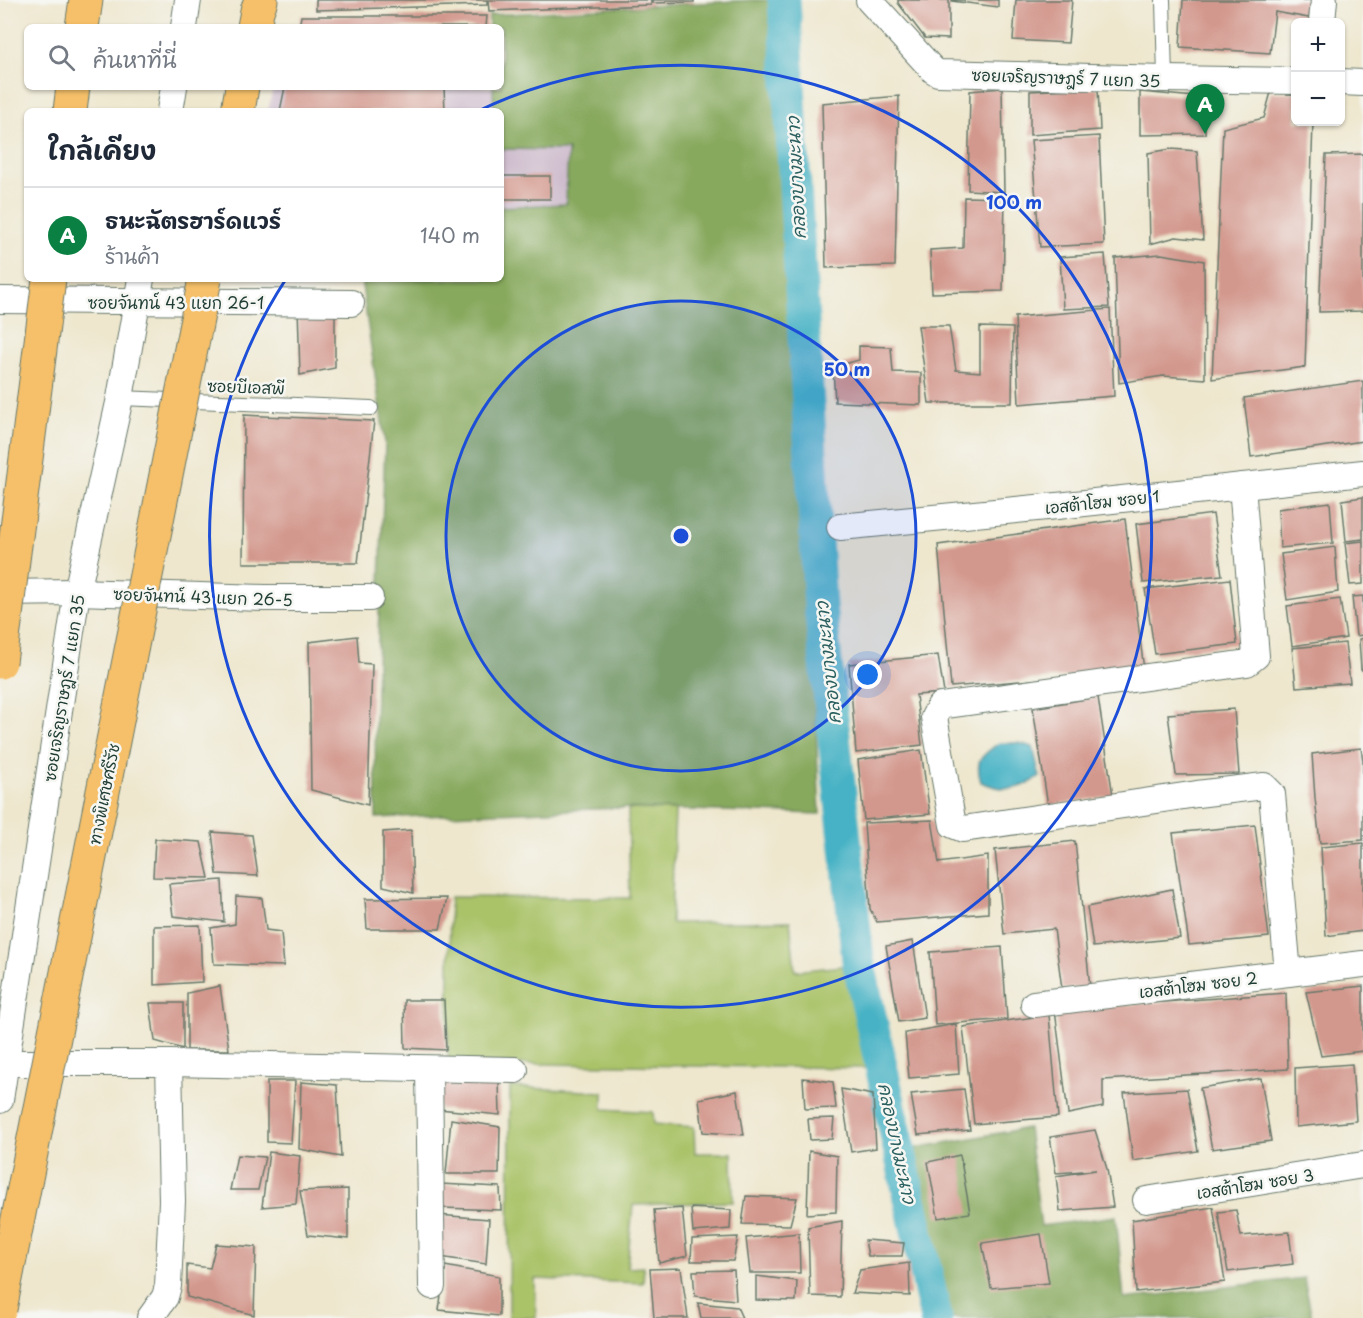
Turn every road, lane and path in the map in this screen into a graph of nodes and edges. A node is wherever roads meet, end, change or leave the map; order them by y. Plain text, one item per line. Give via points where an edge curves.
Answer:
1 (86, 0) edge
2 (188, 0) edge
3 (869, 0) edge
4 (1163, 0) edge
5 (1324, 0) edge
6 (1322, 18) edge
7 (82, 24) edge
8 (184, 24) edge
9 (1165, 80) junction
10 (1291, 81) edge
11 (1345, 82) edge
12 (1363, 83) edge
13 (74, 90) edge
14 (174, 90) edge
15 (242, 90) edge
16 (70, 108) edge
17 (170, 108) edge
18 (238, 108) edge
19 (49, 282) edge
20 (204, 282) edge
21 (139, 290) edge
22 (0, 300) edge
23 (351, 303) dead end
24 (120, 398) junction
25 (371, 408) dead end
26 (1363, 473) edge
27 (1242, 486) junction
28 (840, 527) dead end
29 (0, 592) edge
30 (77, 592) junction
31 (370, 598) dead end
32 (0, 662) edge
33 (1363, 964) edge
34 (1288, 973) junction
35 (1034, 1004) dead end
36 (5, 1063) junction
37 (169, 1063) junction
38 (429, 1069) junction
39 (515, 1070) dead end
40 (0, 1100) edge
41 (1363, 1165) edge
42 (1146, 1200) dead end
43 (432, 1286) dead end
44 (0, 1309) edge
45 (150, 1318) edge

1 - 7 highway
2 - 8 street
3 - 9 street, ซอยเจริญราษฎร์ 7 แยก 35 via 938,74
4 - 9 lane
5 - 6 street
9 - 10 street, ซอยเจริญราษฎร์ 7 แยก 35
11 - 12 street
13 - 16 highway
14 - 17 street
15 - 18 highway
19 - 32 highway, bridge
20 - 44 highway, ทางพิเศษศรีรัช, bridge
21 - 22 street, ซอยจันทน์ 43 แยก 26-1
21 - 23 street, ซอยจันทน์ 43 แยก 26-1
21 - 24 street, ซอยเจริญราษฎร์ 7 แยก 35
24 - 25 lane, ซอยบีเอสพี
24 - 30 street, ซอยเจริญราษฎร์ 7 แยก 35
26 - 27 street, เอสต้าโฮม ซอย 1
27 - 28 street, เอสต้าโฮม ซอย 1
27 - 34 street via 1256,656 1247,663 940,706 934,717 953,825 963,830 1264,786 1272,794
29 - 30 street, ซอยจันทน์ 43 แยก 26-5
30 - 31 street, ซอยจันทน์ 43 แยก 26-5
30 - 36 street, ซอยเจริญราษฎร์ 7 แยก 35
33 - 34 street, เอสต้าโฮม ซอย 2
34 - 35 street, เอสต้าโฮม ซอย 2
36 - 37 street
36 - 40 street, ซอยเจริญราษฎร์ 7 แยก 35
37 - 38 street
37 - 45 street via 172,1201 168,1286
38 - 39 street
38 - 43 street
41 - 42 street, เอสต้าโฮม ซอย 3

